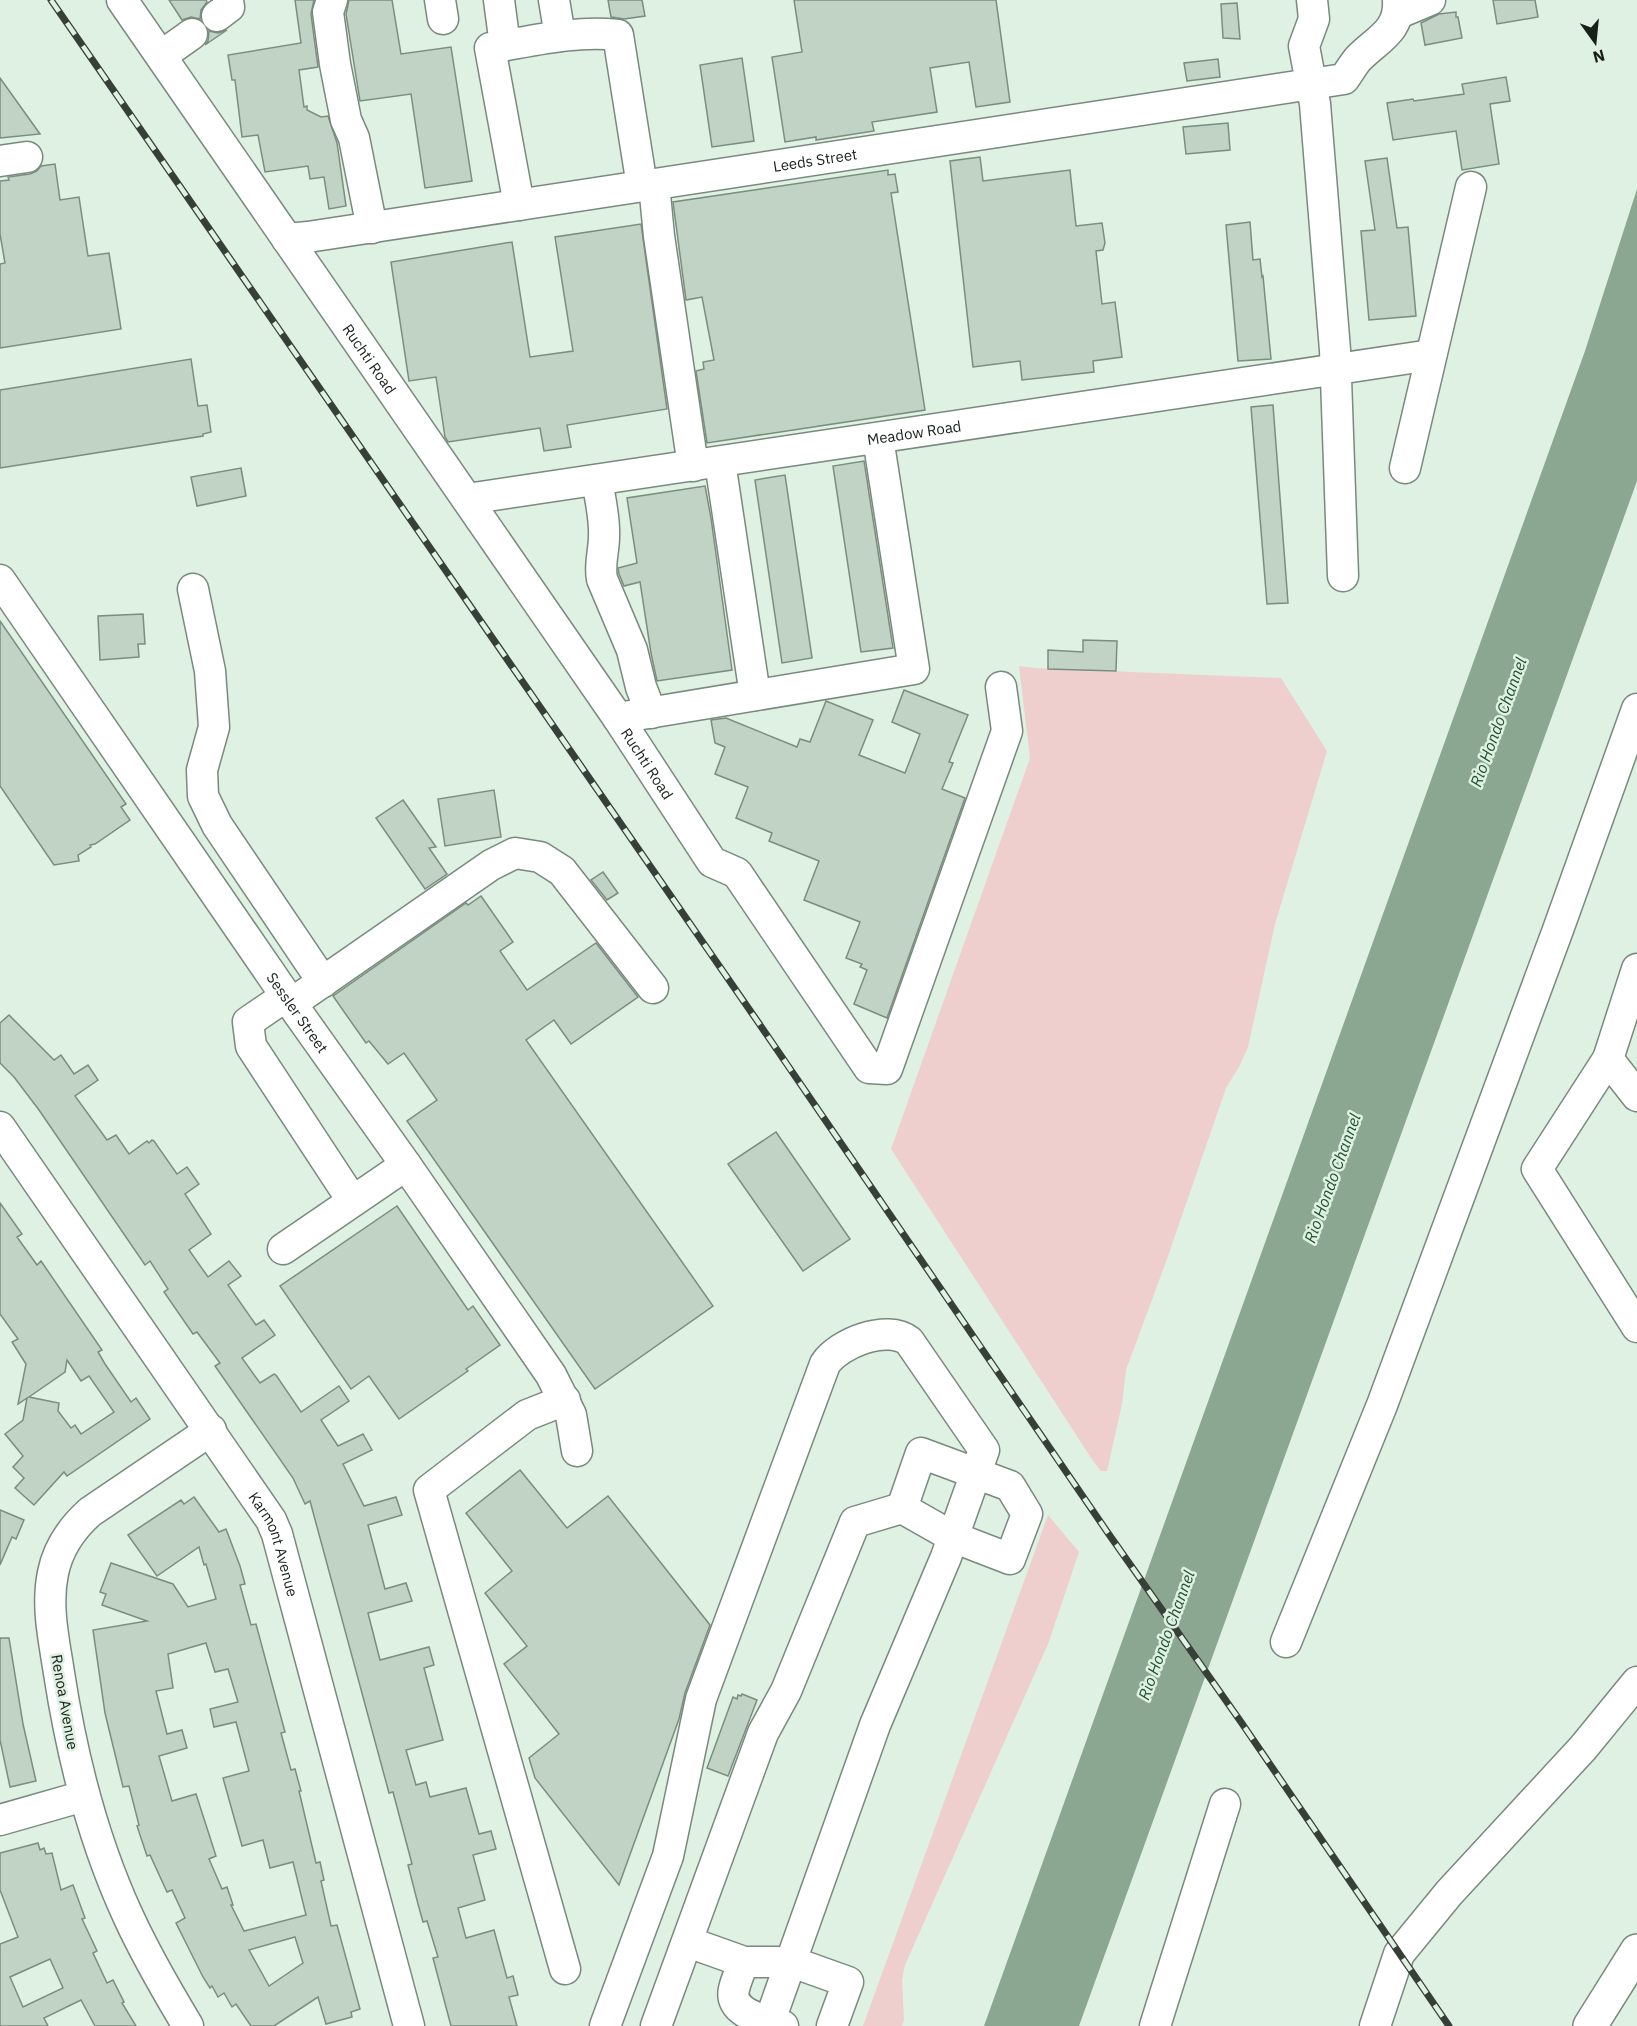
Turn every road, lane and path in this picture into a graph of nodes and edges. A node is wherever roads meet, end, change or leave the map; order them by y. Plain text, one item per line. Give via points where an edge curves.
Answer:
1 (122, 0) edge
2 (332, 0) edge
3 (499, 0) edge
4 (554, 0) edge
5 (1312, 0) edge
6 (1430, 0) edge
7 (1398, 6) edge
8 (192, 34) dead end
9 (560, 36) junction
10 (505, 45) junction
11 (161, 56) junction
12 (1310, 84) junction
13 (648, 185) junction
14 (1471, 187) dead end
15 (519, 205) junction
16 (372, 228) junction
17 (287, 239) junction
18 (1431, 355) junction
19 (1349, 366) junction
20 (878, 438) junction
21 (707, 464) junction
22 (1405, 468) dead end
23 (597, 480) junction
24 (467, 499) junction
25 (1343, 576) dead end
26 (0, 580) edge
27 (193, 589) dead end
28 (1001, 687) dead end
29 (746, 696) junction
30 (1637, 709) edge
31 (651, 713) junction
32 (618, 718) junction
33 (1637, 969) edge
34 (323, 982) junction
35 (653, 988) dead end
36 (283, 1002) junction
37 (1608, 1059) junction
38 (1637, 1096) edge
39 (0, 1127) edge
40 (406, 1165) junction
41 (352, 1200) junction
42 (283, 1248) dead end
43 (1637, 1327) edge
44 (565, 1400) junction
45 (210, 1430) junction
46 (577, 1451) dead end
47 (980, 1462) junction
48 (902, 1508) junction
49 (953, 1538) junction
50 (1286, 1642) dead end
51 (1637, 1682) edge
52 (84, 1796) junction
53 (1225, 1804) dead end
54 (0, 1820) edge
55 (668, 1856) junction
56 (711, 1870) junction
57 (688, 1942) junction
58 (1637, 1951) edge
59 (744, 1962) junction
60 (792, 1962) junction
61 (566, 1969) dead end
62 (774, 2024) edge
63 (188, 2026) edge
64 (409, 2026) edge
65 (604, 2026) edge
66 (656, 2026) edge
67 (832, 2026) edge
68 (1155, 2026) edge
69 (1375, 2026) edge
70 (1590, 2026) edge

1 - 11 street, Ruchti Road
2 - 16 street via 328,12 335,64
3 - 10 street
4 - 9 street
5 - 12 street via 1314,19 1304,46
6 - 7 street
7 - 12 street, Leeds Street via 1393,26 1344,78
8 - 11 street
9 - 10 street
9 - 13 street via 618,35
10 - 15 street via 490,48
11 - 17 street, Ruchti Road
12 - 13 street, Leeds Street
12 - 19 street
13 - 15 street, Leeds Street
13 - 21 street
14 - 18 street
15 - 16 street, Leeds Street
16 - 17 street, Leeds Street
17 - 24 street, Ruchti Road
18 - 19 street, Meadow Road
18 - 22 street
19 - 20 street, Meadow Road
19 - 25 street
20 - 21 street, Meadow Road
20 - 29 street, Ruchti Road via 914,669
21 - 23 street, Meadow Road
21 - 29 street
23 - 24 street, Meadow Road
23 - 31 street via 604,521 602,579 632,650
24 - 32 street, Ruchti Road
26 - 36 street, Sessler Street
27 - 34 street via 210,671 214,727 202,770 203,796 217,825
28 - 32 street, Ruchti Road via 1007,731 887,1069 869,1068 737,873 712,862
29 - 31 street, Ruchti Road
30 - 50 street via 1386,1394
31 - 32 street, Ruchti Road
33 - 37 street
34 - 35 street via 515,853 540,857 562,871
34 - 36 street
36 - 40 street, Sessler Street
36 - 41 street via 248,1022 251,1047
37 - 38 street
37 - 43 street via 1537,1168
39 - 45 street, Karmont Avenue
40 - 41 street
40 - 44 street, Sessler Street
41 - 42 street
44 - 46 street, Sessler Street
44 - 61 street via 527,1415 429,1490
45 - 52 street, Renoa Avenue via 90,1512 70,1533 57,1558 51,1588 51,1619 66,1719
45 - 64 street, Karmont Avenue via 268,1514 277,1534
47 - 48 street via 921,1453
47 - 49 street
47 - 49 street via 1010,1486 1027,1514 1010,1559
47 - 55 street via 906,1338 865,1338 842,1348 827,1361 701,1699
48 - 49 street
48 - 56 street via 855,1522 786,1690 763,1733
49 - 60 street via 875,1725
51 - 69 street via 1399,1954
52 - 54 street
52 - 63 street, Renoa Avenue via 129,1918
53 - 68 street
55 - 56 street
55 - 65 street
56 - 57 street
57 - 59 street
57 - 66 street
58 - 70 highway
59 - 60 street
59 - 62 street via 733,1990 735,2002 743,2011
60 - 62 street
60 - 67 street via 848,1982

